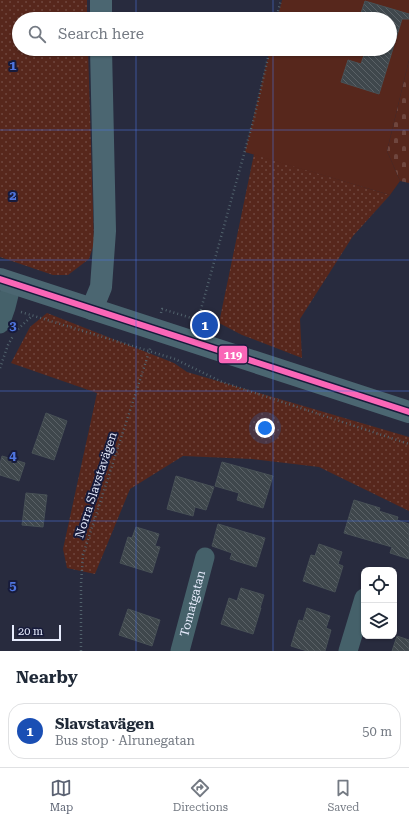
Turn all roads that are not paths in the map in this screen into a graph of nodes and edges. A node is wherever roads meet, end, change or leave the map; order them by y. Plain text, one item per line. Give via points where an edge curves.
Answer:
1 (101, 0) edge
2 (101, 12) edge
3 (102, 56) edge
4 (6, 281) edge
5 (92, 309) junction
6 (3, 316) edge
7 (409, 412) edge
8 (205, 557) dead end
9 (362, 603) edge
10 (180, 651) edge
11 (348, 651) edge

1 - 2 street
3 - 5 street via 105,232 101,286
4 - 5 street
4 - 6 street
5 - 7 street
8 - 10 street, Tomatgatan
9 - 11 street

